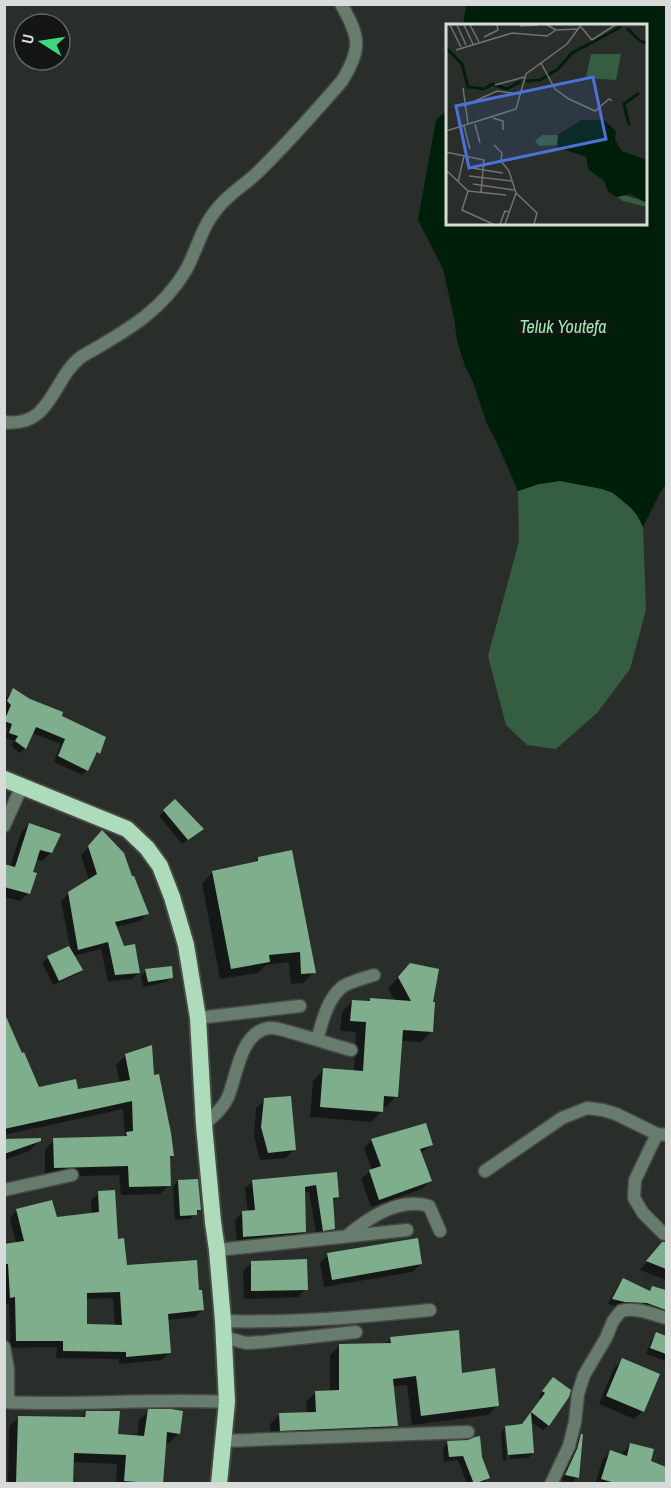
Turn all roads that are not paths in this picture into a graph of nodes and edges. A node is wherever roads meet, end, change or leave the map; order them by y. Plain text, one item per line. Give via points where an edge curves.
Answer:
1 (341, 4) edge
2 (4, 422) edge
3 (4, 779) edge
4 (22, 786) junction
5 (4, 826) edge
6 (375, 975) dead end
7 (300, 1006) dead end
8 (198, 1018) junction
9 (316, 1040) junction
10 (351, 1050) dead end
11 (204, 1125) junction
12 (662, 1135) edge
13 (485, 1171) dead end
14 (72, 1175) dead end
15 (4, 1190) edge
16 (407, 1230) dead end
17 (440, 1231) dead end
18 (664, 1234) dead end
19 (346, 1236) junction
20 (217, 1250) junction
21 (430, 1310) dead end
22 (666, 1318) edge
23 (224, 1329) junction
24 (356, 1332) dead end
25 (4, 1347) edge
26 (6, 1402) edge
27 (227, 1402) junction
28 (468, 1432) dead end
29 (223, 1441) junction
30 (219, 1484) edge
31 (551, 1484) edge

1 - 2 street via 356,38 356,53 342,81 258,173 219,206 186,269 162,302 141,321 73,363 46,406 34,417 19,423
3 - 4 highway
4 - 5 street
4 - 8 highway via 127,828 147,848 172,897 186,945
6 - 9 street via 343,986 333,996
7 - 8 street
8 - 11 highway
9 - 10 street
9 - 11 street via 269,1028 258,1033 242,1052 228,1098
11 - 20 highway
12 - 13 street via 616,1114 587,1108 562,1118
12 - 18 street via 636,1180 634,1198
14 - 15 street
16 - 19 street
17 - 19 street via 429,1206 421,1204 386,1211
19 - 20 street
20 - 23 highway
21 - 23 street
22 - 31 street via 629,1309 621,1311 613,1322 584,1375 569,1446
23 - 24 street via 246,1343
23 - 27 highway
25 - 26 street via 8,1369
26 - 27 street
27 - 29 highway
28 - 29 street
29 - 30 highway

